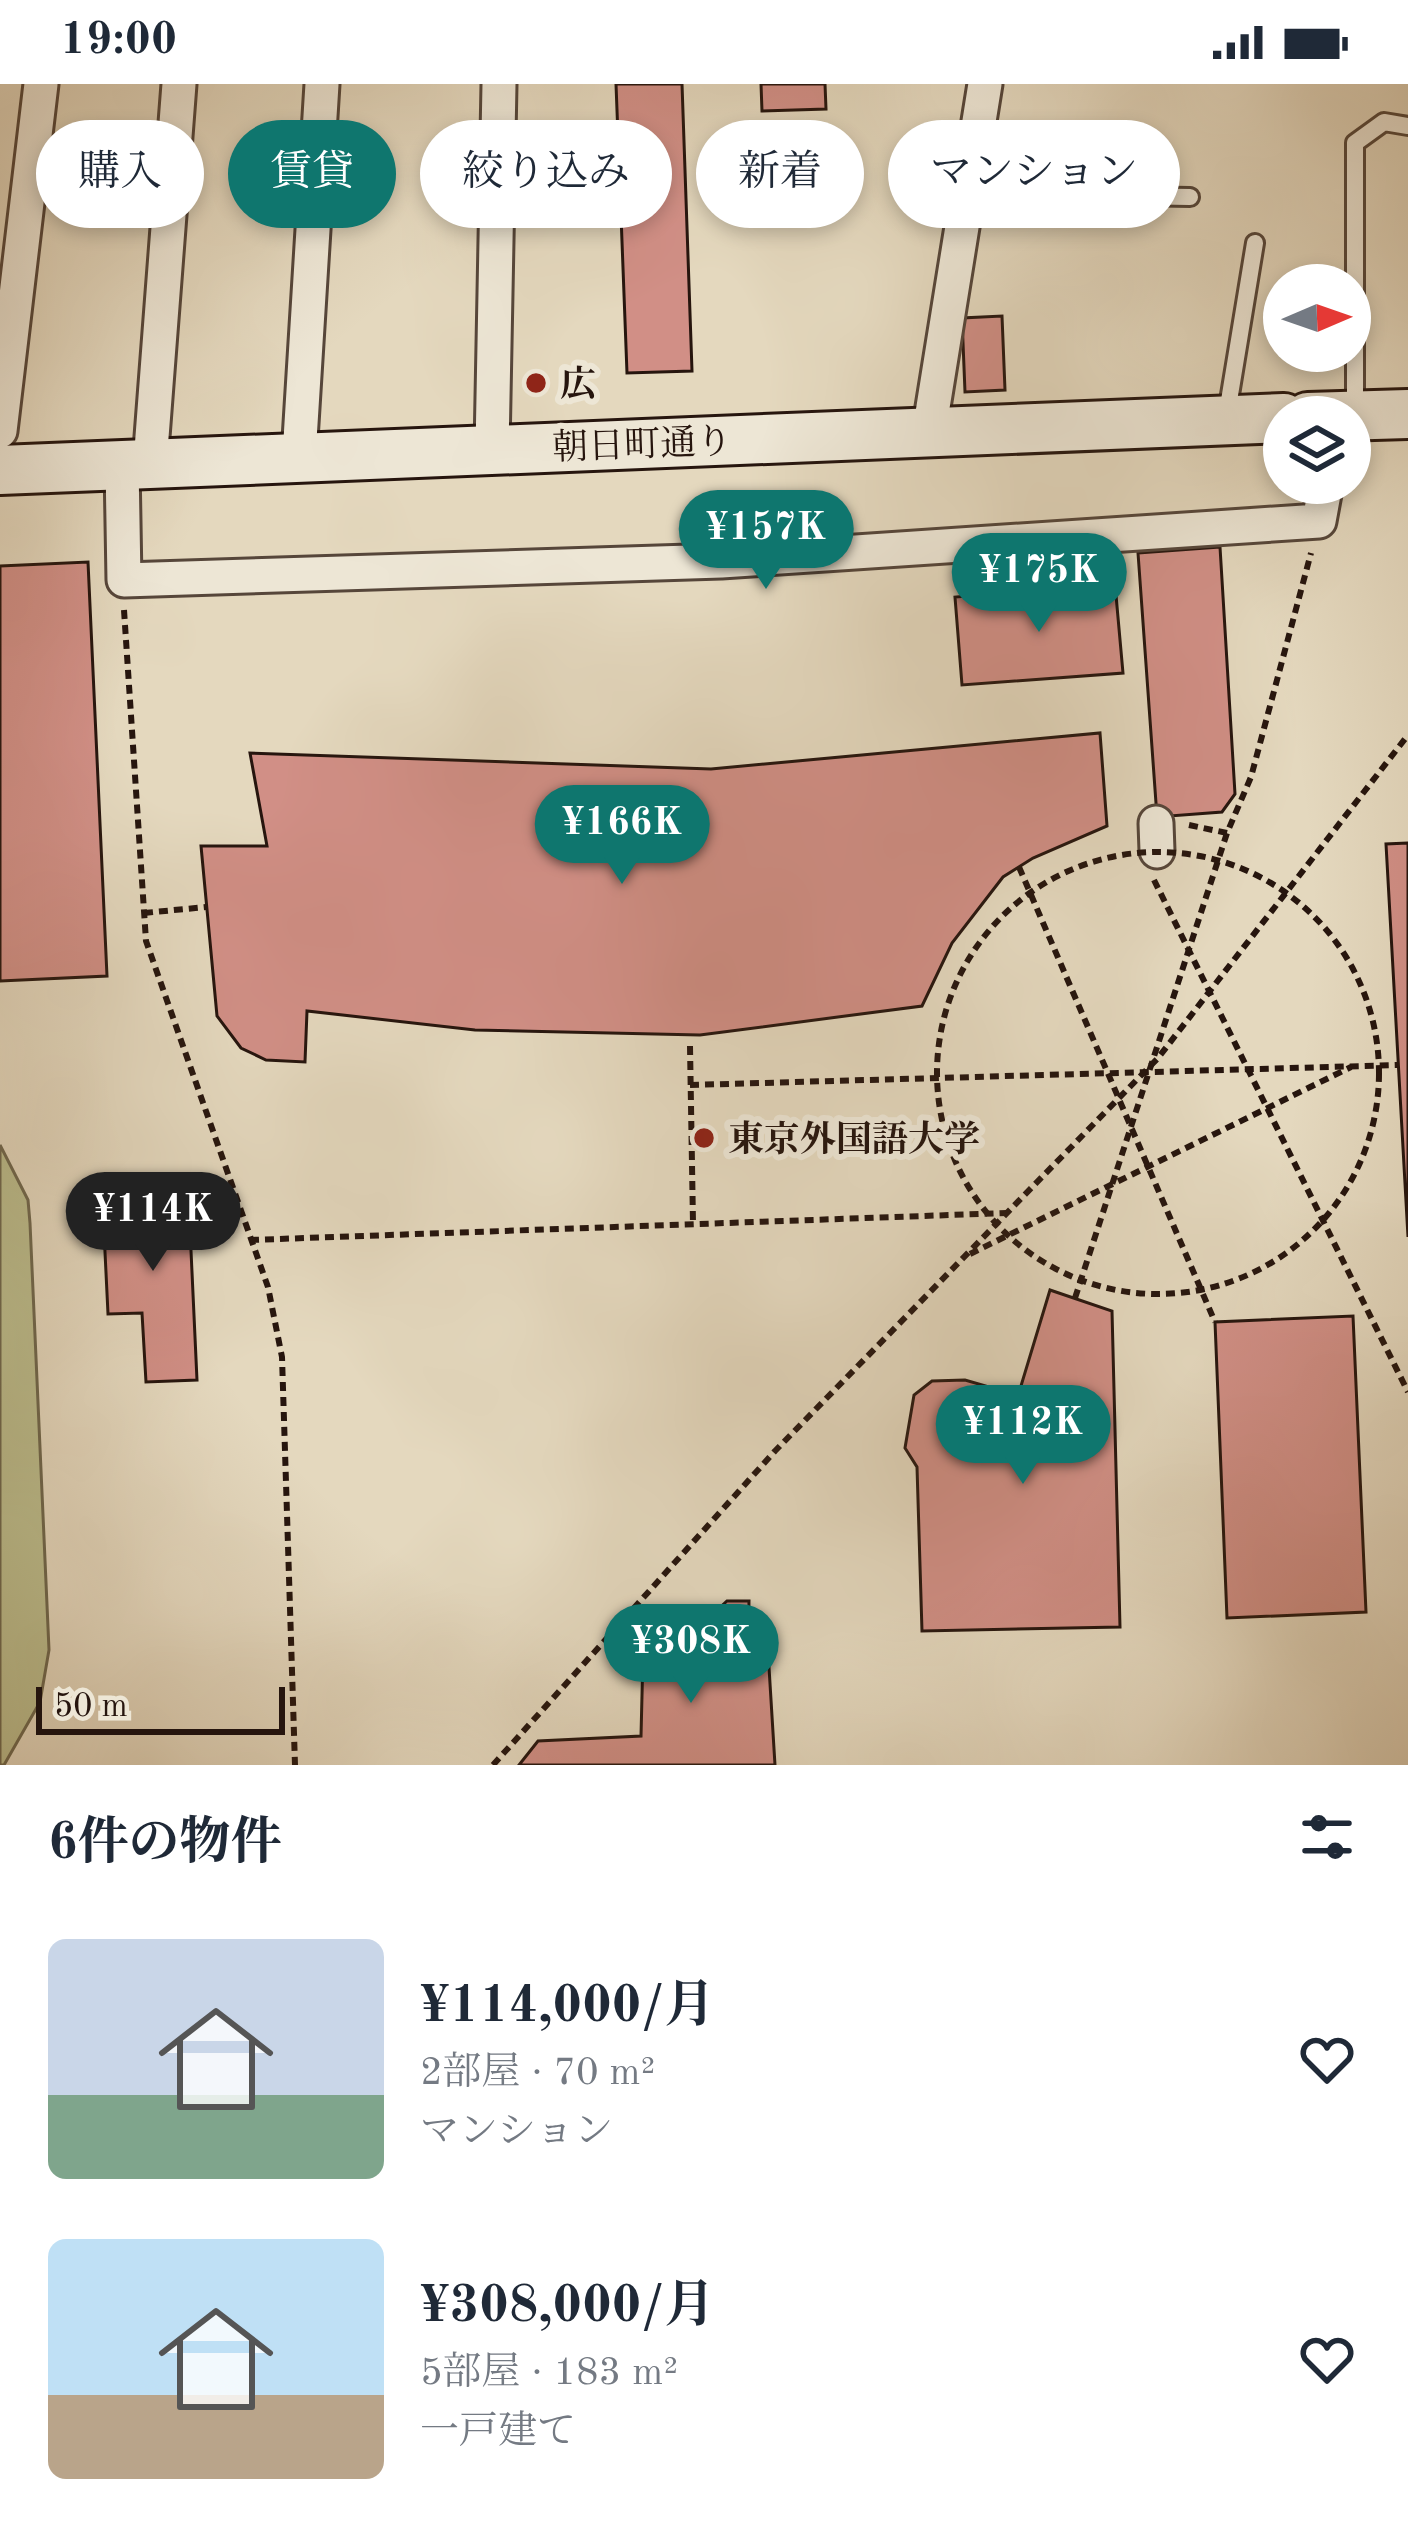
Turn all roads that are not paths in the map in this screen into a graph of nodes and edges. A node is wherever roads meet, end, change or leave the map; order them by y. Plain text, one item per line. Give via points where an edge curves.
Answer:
1 (41, 84) edge
2 (179, 84) edge
3 (322, 84) edge
4 (499, 84) edge
5 (985, 84) edge
6 (978, 120) edge
7 (1408, 126) edge
8 (1180, 197) edge
9 (1190, 197) dead end
10 (959, 228) edge
11 (1256, 242) dead end
12 (1336, 396) edge
13 (1408, 414) edge
14 (1371, 416) edge
15 (1263, 419) edge
16 (1226, 420) junction
17 (0, 431) edge
18 (929, 432) junction
19 (492, 448) junction
20 (299, 456) junction
21 (136, 464) junction
22 (0, 470) edge
23 (1322, 504) edge

1 - 17 street
2 - 21 street
3 - 20 street
4 - 19 street
5 - 6 street
7 - 12 lane via 1384,122 1355,142
8 - 9 lane
10 - 18 street
11 - 16 lane
13 - 14 street
15 - 16 street, 朝日町通り
16 - 18 street, 朝日町通り
18 - 19 street, 朝日町通り
19 - 20 street, 朝日町通り
20 - 21 street, 朝日町通り
21 - 22 street, 朝日町通り
21 - 23 street via 124,580 721,561 1319,521

